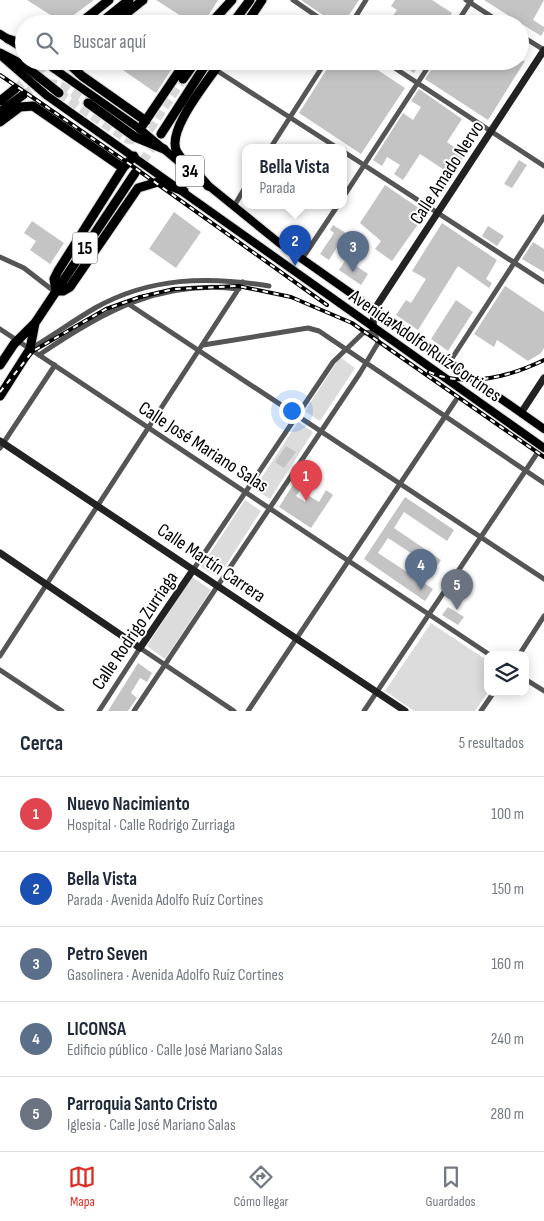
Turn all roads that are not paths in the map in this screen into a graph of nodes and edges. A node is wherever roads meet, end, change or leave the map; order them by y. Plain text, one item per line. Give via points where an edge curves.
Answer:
1 (109, 0) edge
2 (129, 0) edge
3 (143, 0) edge
4 (232, 0) edge
5 (250, 0) edge
6 (262, 0) edge
7 (293, 0) edge
8 (366, 0) edge
9 (469, 1) edge
10 (90, 15) edge
11 (110, 15) edge
12 (124, 15) edge
13 (218, 15) edge
14 (239, 15) edge
15 (252, 15) edge
16 (315, 15) edge
17 (357, 15) edge
18 (461, 15) edge
19 (490, 15) edge
20 (0, 34) edge
21 (8, 39) junction
22 (15, 41) edge
23 (529, 41) edge
24 (15, 43) edge
25 (544, 50) edge
26 (0, 54) edge
27 (15, 61) edge
28 (15, 67) edge
29 (18, 70) edge
30 (30, 70) edge
31 (57, 70) edge
32 (75, 70) edge
33 (180, 70) edge
34 (190, 70) edge
35 (202, 70) edge
36 (216, 70) joint
37 (320, 70) edge
38 (398, 70) edge
39 (426, 70) edge
40 (184, 80) tunnel mouth
41 (417, 83) junction
42 (59, 93) tunnel mouth
43 (0, 101) edge
44 (88, 103) tunnel mouth
45 (0, 112) edge
46 (289, 118) junction
47 (146, 121) junction
48 (0, 122) edge
49 (140, 129) junction
50 (491, 132) junction
51 (161, 134) tunnel mouth
52 (273, 144) edge
53 (331, 144) edge
54 (164, 149) junction
55 (347, 154) edge
56 (134, 156) junction
57 (363, 164) junction
58 (544, 166) edge
59 (123, 168) junction
60 (135, 173) tunnel mouth
61 (208, 186) junction
62 (184, 191) junction
63 (347, 191) edge
64 (242, 193) edge
65 (234, 206) junction
66 (335, 209) edge
67 (439, 213) junction
68 (544, 217) edge
69 (0, 257) edge
70 (302, 259) junction
71 (514, 263) junction
72 (243, 282) junction
73 (544, 282) edge
74 (269, 286) dead end
75 (239, 289) junction
76 (56, 292) junction
77 (127, 303) junction
78 (374, 310) junction
79 (35, 323) junction
80 (0, 329) edge
81 (373, 330) junction
82 (18, 341) junction
83 (203, 345) junction
84 (30, 349) junction
85 (345, 350) junction
86 (199, 351) junction
87 (39, 355) junction
88 (449, 362) junction
89 (365, 363) junction
90 (0, 364) edge
91 (55, 365) junction
92 (544, 378) edge
93 (0, 396) edge
94 (456, 400) dead end
95 (522, 413) junction
96 (296, 416) junction
97 (444, 417) junction
98 (149, 428) junction
99 (544, 429) edge
100 (322, 432) junction
101 (1, 444) edge
102 (544, 448) edge
103 (536, 455) dead end
104 (526, 470) junction
105 (544, 483) edge
106 (400, 484) junction
107 (246, 492) junction
108 (98, 506) junction
109 (271, 508) junction
110 (481, 537) junction
111 (0, 553) edge
112 (349, 560) junction
113 (194, 570) junction
114 (544, 579) edge
115 (48, 585) junction
116 (219, 587) junction
117 (429, 614) junction
118 (544, 616) edge
119 (296, 638) junction
120 (140, 648) junction
121 (484, 651) edge
122 (522, 651) edge
123 (0, 656) edge
124 (165, 665) junction
125 (0, 670) edge
126 (529, 681) edge
127 (544, 691) edge
128 (377, 692) junction
129 (491, 696) edge
130 (62, 711) edge
131 (99, 711) edge
132 (134, 711) edge
133 (234, 711) edge
134 (248, 711) edge
135 (364, 711) edge
136 (405, 711) edge
137 (481, 711) edge

1 - 10 highway
2 - 11 highway
3 - 12 highway
4 - 13 highway
5 - 14 highway
6 - 15 highway
7 - 16 street
8 - 17 street
9 - 18 street
9 - 19 street
20 - 21 main road
21 - 22 highway
21 - 24 main road
23 - 25 street
25 - 50 street, Calle Amado Nervo
26 - 27 highway
26 - 28 main road, Avenida Adolfo Ruíz Cortines / 34
29 - 56 main road, Avenida Adolfo Ruíz Cortines / 34 via 46,95
30 - 42 highway
31 - 49 main road, Avenida Adolfo Ruíz Cortines / 34
32 - 47 highway
33 - 47 highway
34 - 40 highway
35 - 51 highway
36 - 46 street
36 - 61 highway via 178,127 174,143 183,160 200,174
37 - 46 street
38 - 41 street
39 - 41 street
41 - 50 street
41 - 57 street
43 - 45 highway via 19,92
44 - 54 highway via 135,137
46 - 52 street
46 - 53 street
47 - 49 highway
48 - 59 highway via 20,107 32,106
49 - 54 main road, Avenida Adolfo Ruíz Cortines / 34
50 - 58 street
50 - 67 street, Calle Amado Nervo
54 - 61 main road, Avenida Adolfo Ruíz Cortines / 34
55 - 57 street
56 - 59 highway
56 - 62 main road, Avenida Adolfo Ruíz Cortines / 34
57 - 63 street
57 - 67 street
59 - 76 highway via 58,271 54,279
60 - 76 highway, 15
61 - 65 main road, Avenida Adolfo Ruíz Cortines / 34
62 - 76 highway via 158,182 138,188 70,287
62 - 81 main road, Avenida Adolfo Ruíz Cortines / 34
64 - 65 street
65 - 70 main road, Avenida Adolfo Ruíz Cortines / 34
66 - 70 street
67 - 71 street
67 - 78 street, Calle Amado Nervo
68 - 71 street
69 - 76 street via 24,268
70 - 78 main road, Avenida Adolfo Ruíz Cortines / 34
71 - 73 street
71 - 88 street
72 - 74 street
72 - 75 street
72 - 84 street via 187,280 137,290 96,307
75 - 77 street via 193,288
75 - 83 street
76 - 79 highway, 15
77 - 86 street
77 - 87 street
78 - 81 street
78 - 88 main road, Avenida Adolfo Ruíz Cortines / 34
79 - 82 highway, 15
79 - 84 highway, 15
80 - 82 street, Calle José Mariano Salas
81 - 85 street, Calle Rodrigo Zurriaga via 364,333
81 - 89 street via 378,343
81 - 102 main road, Avenida Adolfo Ruíz Cortines / 34
82 - 84 street, Calle José Mariano Salas
82 - 90 highway, 15
83 - 85 street via 308,328 319,331
83 - 86 street
84 - 87 street, Calle José Mariano Salas
84 - 93 highway, 15
85 - 89 street
85 - 96 street, Calle Rodrigo Zurriaga
86 - 96 street
86 - 98 street
87 - 91 street, Calle José Mariano Salas
88 - 95 main road, Avenida Adolfo Ruíz Cortines / 34
89 - 97 street
89 - 100 street
91 - 98 street, Calle José Mariano Salas
91 - 101 street
92 - 95 street
94 - 97 street
95 - 99 main road, Avenida Adolfo Ruíz Cortines / 34
96 - 100 street
96 - 107 street, Calle Rodrigo Zurriaga
97 - 104 street
97 - 106 street
98 - 107 street, Calle José Mariano Salas
98 - 108 street
100 - 106 street
100 - 109 street
101 - 108 street, Calle Martín Carrera
103 - 104 street
104 - 105 street
104 - 110 street
106 - 110 street
106 - 112 street
107 - 109 street, Calle José Mariano Salas
107 - 113 street, Calle Rodrigo Zurriaga
108 - 113 street, Calle Martín Carrera
108 - 115 street
109 - 112 street, Calle José Mariano Salas
109 - 116 street
110 - 114 street
110 - 117 street
111 - 115 street
112 - 117 street, Calle José Mariano Salas
112 - 119 street
113 - 116 street, Calle Martín Carrera
113 - 120 street, Calle Rodrigo Zurriaga
115 - 120 street
115 - 123 street
116 - 119 street, Calle Martín Carrera
116 - 124 street
117 - 121 street, Calle José Mariano Salas
117 - 128 street
118 - 122 street
119 - 128 street, Calle Martín Carrera
119 - 134 street
120 - 124 street
120 - 131 street, Calle Rodrigo Zurriaga
124 - 132 street
124 - 133 street
125 - 130 street
126 - 127 street
128 - 135 street
128 - 136 street, Calle Martín Carrera
129 - 137 street

